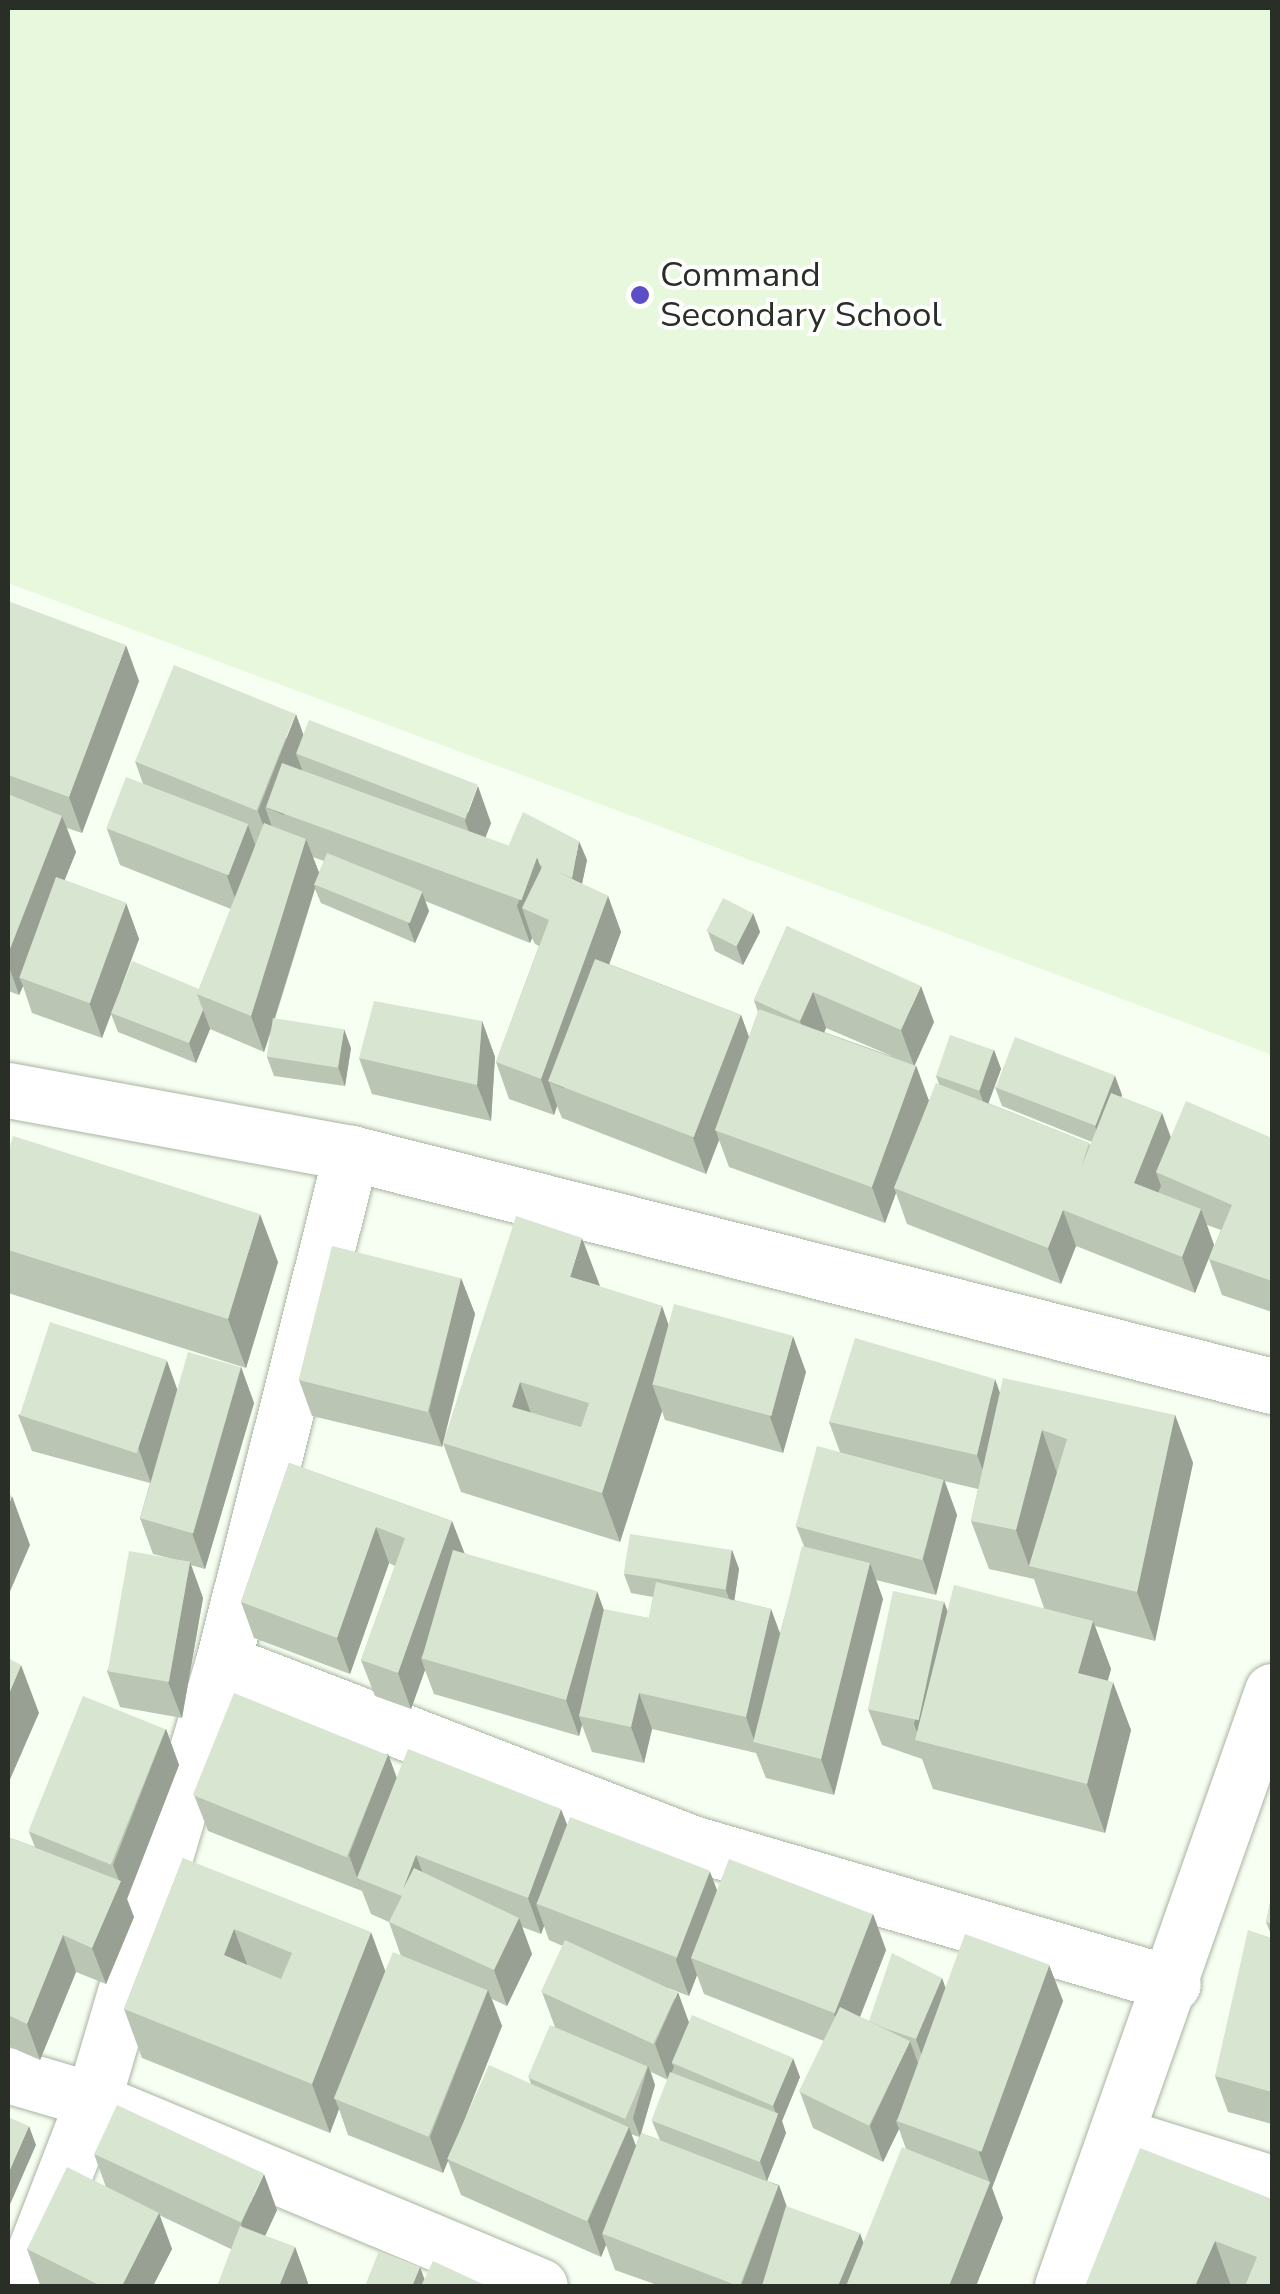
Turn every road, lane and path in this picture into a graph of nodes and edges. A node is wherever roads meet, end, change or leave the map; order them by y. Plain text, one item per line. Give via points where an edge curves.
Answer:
1 (8, 1090) edge
2 (351, 1153) junction
3 (1272, 1386) edge
4 (222, 1662) junction
5 (1272, 1691) edge
6 (1173, 1984) junction
7 (8, 2075) edge
8 (93, 2100) junction
9 (1117, 2136) junction
10 (1272, 2183) edge
11 (21, 2286) edge
12 (540, 2286) edge
13 (1062, 2286) edge

1 - 2 street
2 - 3 street
2 - 4 street
4 - 6 street via 692,1842
4 - 8 street
5 - 6 street
6 - 9 street
7 - 8 street
8 - 11 street
8 - 12 street
9 - 10 street
9 - 13 street

